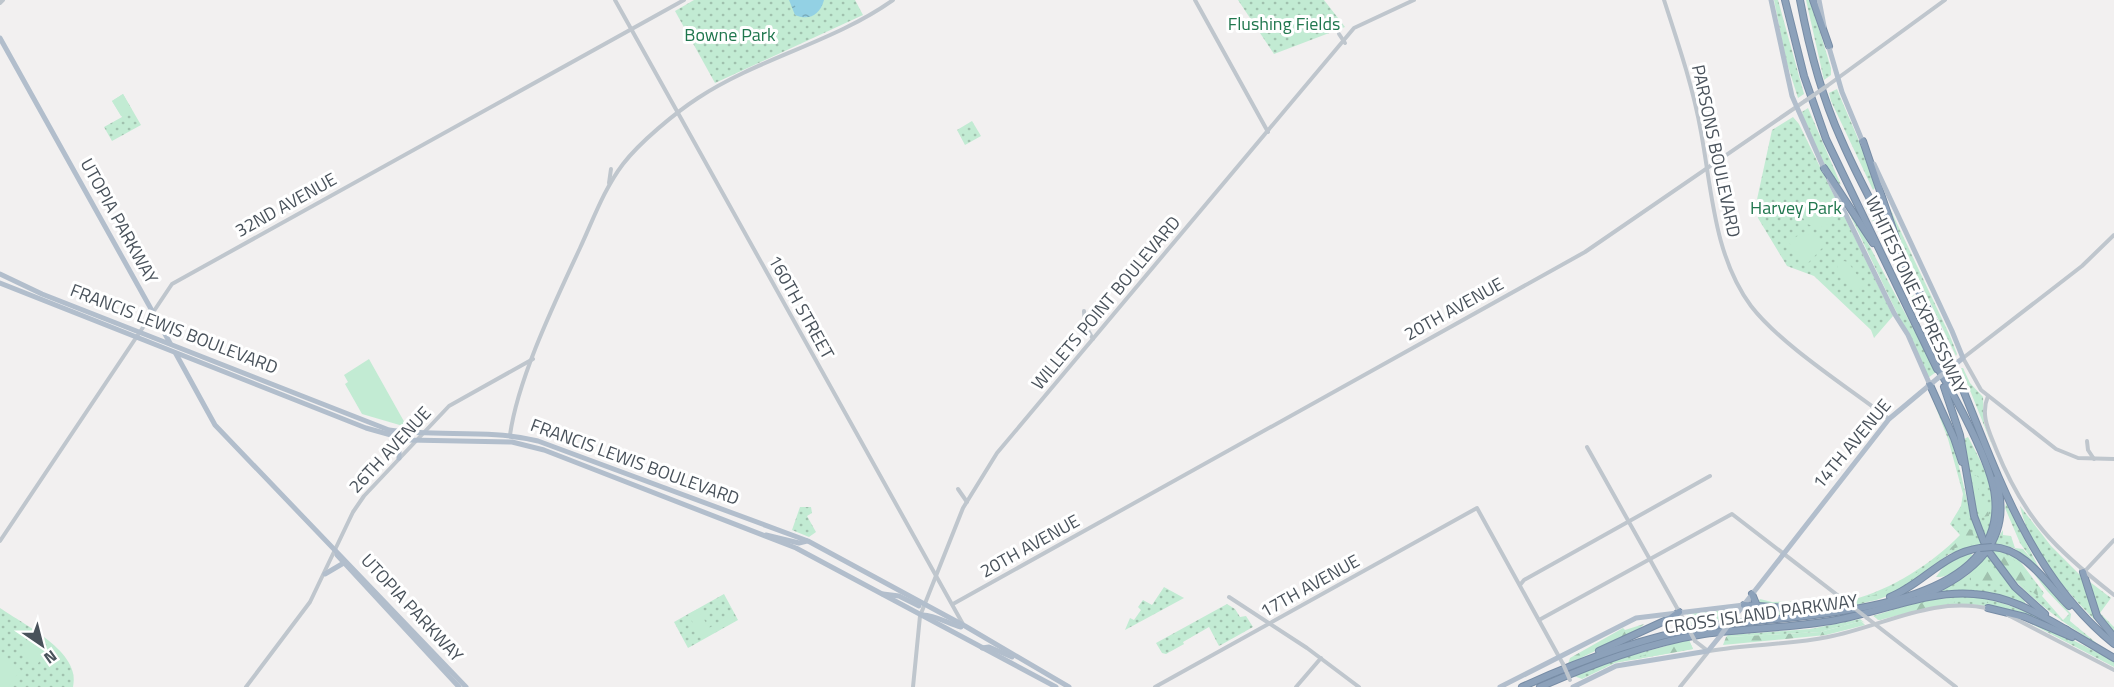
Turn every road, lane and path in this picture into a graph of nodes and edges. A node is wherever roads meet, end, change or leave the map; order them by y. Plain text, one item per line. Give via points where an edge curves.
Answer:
1 (615, 0) edge
2 (684, 0) edge
3 (893, 0) edge
4 (1195, 0) edge
5 (1414, 0) edge
6 (1664, 0) edge
7 (1771, 0) edge
8 (1785, 0) edge
9 (1800, 0) edge
10 (1813, 0) edge
11 (1819, 0) edge
12 (1945, 0) edge
13 (631, 29) junction
14 (1339, 34) dead end
15 (0, 38) edge
16 (1345, 43) junction
17 (1829, 46) junction
18 (1837, 78) junction
19 (1796, 107) junction
20 (678, 113) junction
21 (1268, 132) junction
22 (1863, 141) junction
23 (1824, 168) junction
24 (611, 169) dead end
25 (1707, 169) junction
26 (608, 186) junction
27 (2114, 235) edge
28 (1883, 256) junction
29 (0, 274) edge
30 (1913, 280) junction
31 (0, 283) edge
32 (1084, 311) dead end
33 (153, 313) junction
34 (140, 332) junction
35 (136, 338) junction
36 (1093, 339) junction
37 (170, 344) junction
38 (176, 354) junction
39 (533, 359) junction
40 (1961, 360) junction
41 (1935, 365) junction
42 (1930, 386) junction
43 (1988, 396) junction
44 (1889, 419) junction
45 (1977, 425) junction
46 (422, 434) junction
47 (510, 435) junction
48 (394, 437) junction
49 (418, 440) junction
50 (2086, 441) dead end
51 (1587, 447) dead end
52 (399, 458) junction
53 (2114, 459) edge
54 (2094, 460) junction
55 (1710, 477) dead end
56 (958, 489) dead end
57 (966, 502) junction
58 (1972, 507) junction
59 (1628, 522) junction
60 (764, 536) junction
61 (2114, 540) edge
62 (0, 541) edge
63 (808, 541) junction
64 (1982, 545) junction
65 (1991, 550) junction
66 (334, 552) junction
67 (1783, 553) junction
68 (1650, 559) junction
69 (342, 564) junction
70 (2083, 572) junction
71 (325, 574) junction
72 (936, 576) junction
73 (1520, 585) junction
74 (882, 594) junction
75 (1752, 594) junction
76 (2114, 596) edge
77 (1229, 597) dead end
78 (953, 604) junction
79 (1744, 605) junction
80 (924, 606) junction
81 (1757, 606) junction
82 (1859, 608) junction
83 (1988, 608) junction
84 (1885, 609) junction
85 (1679, 612) junction
86 (1840, 612) junction
87 (920, 616) junction
88 (1539, 620) junction
89 (1269, 624) junction
90 (1876, 625) junction
91 (967, 628) junction
92 (2067, 630) junction
93 (2106, 637) junction
94 (2114, 637) edge
95 (2114, 644) edge
96 (982, 648) junction
97 (2101, 650) junction
98 (1708, 651) junction
99 (1321, 658) junction
100 (2114, 658) edge
101 (1561, 661) junction
102 (1026, 662) junction
103 (2114, 670) edge
104 (1551, 674) junction
105 (1593, 677) junction
106 (246, 687) edge
107 (459, 687) edge
108 (466, 687) edge
109 (914, 687) edge
110 (1056, 687) edge
111 (1069, 687) edge
112 (1155, 687) edge
113 (1296, 687) edge
114 (1359, 687) edge
115 (1500, 687) edge
116 (1522, 687) edge
117 (1540, 687) edge
118 (1573, 687) edge
119 (1586, 687) edge
120 (1680, 687) edge
121 (1956, 687) edge

1 - 13 street, 160TH STREET
2 - 13 street, 32ND AVENUE
3 - 20 street via 869,17 752,69
4 - 21 street
5 - 16 street, WILLETS POINT BOULEVARD via 1354,28
6 - 25 street, PARSONS BOULEVARD via 1694,94
7 - 19 main road
8 - 28 highway, WHITESTONE EXPRESSWAY via 1821,126
9 - 30 highway, WHITESTONE EXPRESSWAY via 1814,66 1831,116
10 - 17 highway
11 - 17 main road
12 - 18 street, 20TH AVENUE
13 - 20 street, 160TH STREET
13 - 33 street, 32ND AVENUE via 172,284
14 - 16 street
15 - 33 main road, UTOPIA PARKWAY
16 - 21 street, WILLETS POINT BOULEVARD
17 - 18 main road
18 - 19 street, 20TH AVENUE, bridge
18 - 22 main road
19 - 23 main road
19 - 25 street, 20TH AVENUE
20 - 26 street via 624,162
20 - 72 street, 160TH STREET
21 - 36 street, WILLETS POINT BOULEVARD
22 - 30 highway
22 - 40 main road
23 - 28 highway
23 - 42 main road
24 - 26 street
25 - 44 street, PARSONS BOULEVARD via 1727,260 1752,306 1776,332
25 - 78 street, 20TH AVENUE via 1585,252
26 - 39 street
27 - 40 street, 14TH AVENUE via 2082,266
28 - 41 highway, WHITESTONE EXPRESSWAY
29 - 34 main road, FRANCIS LEWIS BOULEVARD
30 - 45 highway, WHITESTONE EXPRESSWAY
31 - 35 main road, FRANCIS LEWIS BOULEVARD
32 - 36 street via 1085,325
33 - 34 street, 32ND AVENUE
33 - 37 main road, UTOPIA PARKWAY
34 - 35 street, 32ND AVENUE
34 - 37 main road, FRANCIS LEWIS BOULEVARD
35 - 38 main road, FRANCIS LEWIS BOULEVARD
35 - 62 street, 32ND AVENUE
36 - 57 street, WILLETS POINT BOULEVARD via 1007,441
37 - 38 main road, UTOPIA PARKWAY
37 - 46 main road, FRANCIS LEWIS BOULEVARD via 389,430
38 - 48 main road, FRANCIS LEWIS BOULEVARD
38 - 66 main road, UTOPIA PARKWAY via 215,425
39 - 46 street, 26TH AVENUE via 449,406
39 - 47 street
40 - 42 main road, 14TH AVENUE, bridge
40 - 43 street
41 - 58 highway, WHITESTONE EXPRESSWAY via 1960,435
41 - 82 highway via 1988,469 1996,500 1992,527 1981,550 1958,573 1910,594
42 - 44 main road, 14TH AVENUE
42 - 58 highway via 1958,448
43 - 54 street via 2051,445 2071,457
43 - 70 street via 1984,408 1986,422 2018,497 2049,539
44 - 67 main road, 14TH AVENUE
45 - 84 highway via 2000,492 2000,515 1993,539 1978,562 1959,578
45 - 93 highway, WHITESTONE EXPRESSWAY via 2035,552 2064,595
46 - 47 main road, FRANCIS LEWIS BOULEVARD
46 - 49 street, 26TH AVENUE
47 - 63 main road, FRANCIS LEWIS BOULEVARD via 552,446
48 - 49 main road, FRANCIS LEWIS BOULEVARD
48 - 52 main road
49 - 52 street, 26TH AVENUE
49 - 60 main road, FRANCIS LEWIS BOULEVARD via 519,443
50 - 54 street
51 - 59 street
52 - 66 street, 26TH AVENUE via 356,507
53 - 54 street
55 - 59 street
56 - 57 street
57 - 72 street, WILLETS POINT BOULEVARD
58 - 64 highway, WHITESTONE EXPRESSWAY
59 - 68 street
59 - 73 street
60 - 63 main road via 799,543
60 - 74 main road, FRANCIS LEWIS BOULEVARD via 796,548
61 - 70 street
63 - 80 main road, FRANCIS LEWIS BOULEVARD
64 - 65 highway, WHITESTONE EXPRESSWAY, bridge
64 - 82 highway via 1954,554 1905,590
65 - 92 highway, WHITESTONE EXPRESSWAY via 2024,597
65 - 93 highway via 2007,549 2020,556 2075,612
66 - 69 main road, UTOPIA PARKWAY
66 - 71 street, 26TH AVENUE
66 - 108 main road, UTOPIA PARKWAY
67 - 68 street via 1732,514
67 - 75 main road, 14TH AVENUE
67 - 90 street, bridge
68 - 85 street
68 - 88 street
69 - 71 main road
69 - 107 main road, UTOPIA PARKWAY
70 - 76 street
70 - 94 highway via 2097,616
71 - 106 street, 26TH AVENUE via 310,602
72 - 78 street, 160TH STREET
72 - 80 street, WILLETS POINT BOULEVARD
73 - 88 street
73 - 89 street, 17TH AVENUE via 1477,508
74 - 80 main road
74 - 87 main road, FRANCIS LEWIS BOULEVARD
75 - 79 main road, 14TH AVENUE
75 - 81 highway
77 - 89 street
78 - 91 street, 160TH STREET
79 - 81 highway
79 - 85 main road
79 - 98 main road, 14TH AVENUE, bridge
80 - 87 street, WILLETS POINT BOULEVARD
80 - 91 main road, FRANCIS LEWIS BOULEVARD
81 - 86 highway
82 - 86 highway, CROSS ISLAND PARKWAY
83 - 90 street via 1955,605
83 - 97 highway via 2035,621
83 - 103 street
84 - 92 highway via 1945,594 1981,594 2019,604
84 - 117 highway, CROSS ISLAND PARKWAY via 1822,622 1672,640 1606,660
85 - 98 street, bridge via 1695,641
85 - 101 main road via 1633,620
85 - 104 highway
86 - 104 highway, CROSS ISLAND PARKWAY via 1667,634 1611,650
87 - 91 main road
87 - 96 main road, FRANCIS LEWIS BOULEVARD
87 - 109 street, WILLETS POINT BOULEVARD
88 - 101 street
89 - 99 street
89 - 112 street, 17TH AVENUE
90 - 98 street via 1823,638
90 - 121 street
91 - 102 main road, FRANCIS LEWIS BOULEVARD
92 - 97 highway, WHITESTONE EXPRESSWAY
93 - 95 highway, WHITESTONE EXPRESSWAY
96 - 102 main road via 989,647
96 - 110 main road, FRANCIS LEWIS BOULEVARD
97 - 100 highway, WHITESTONE EXPRESSWAY
98 - 105 main road via 1621,665
98 - 120 street, 14TH AVENUE
99 - 113 street
99 - 114 street
101 - 115 main road
101 - 118 street, bridge
102 - 111 main road, FRANCIS LEWIS BOULEVARD
104 - 116 highway, CROSS ISLAND PARKWAY
105 - 118 main road
105 - 119 main road

